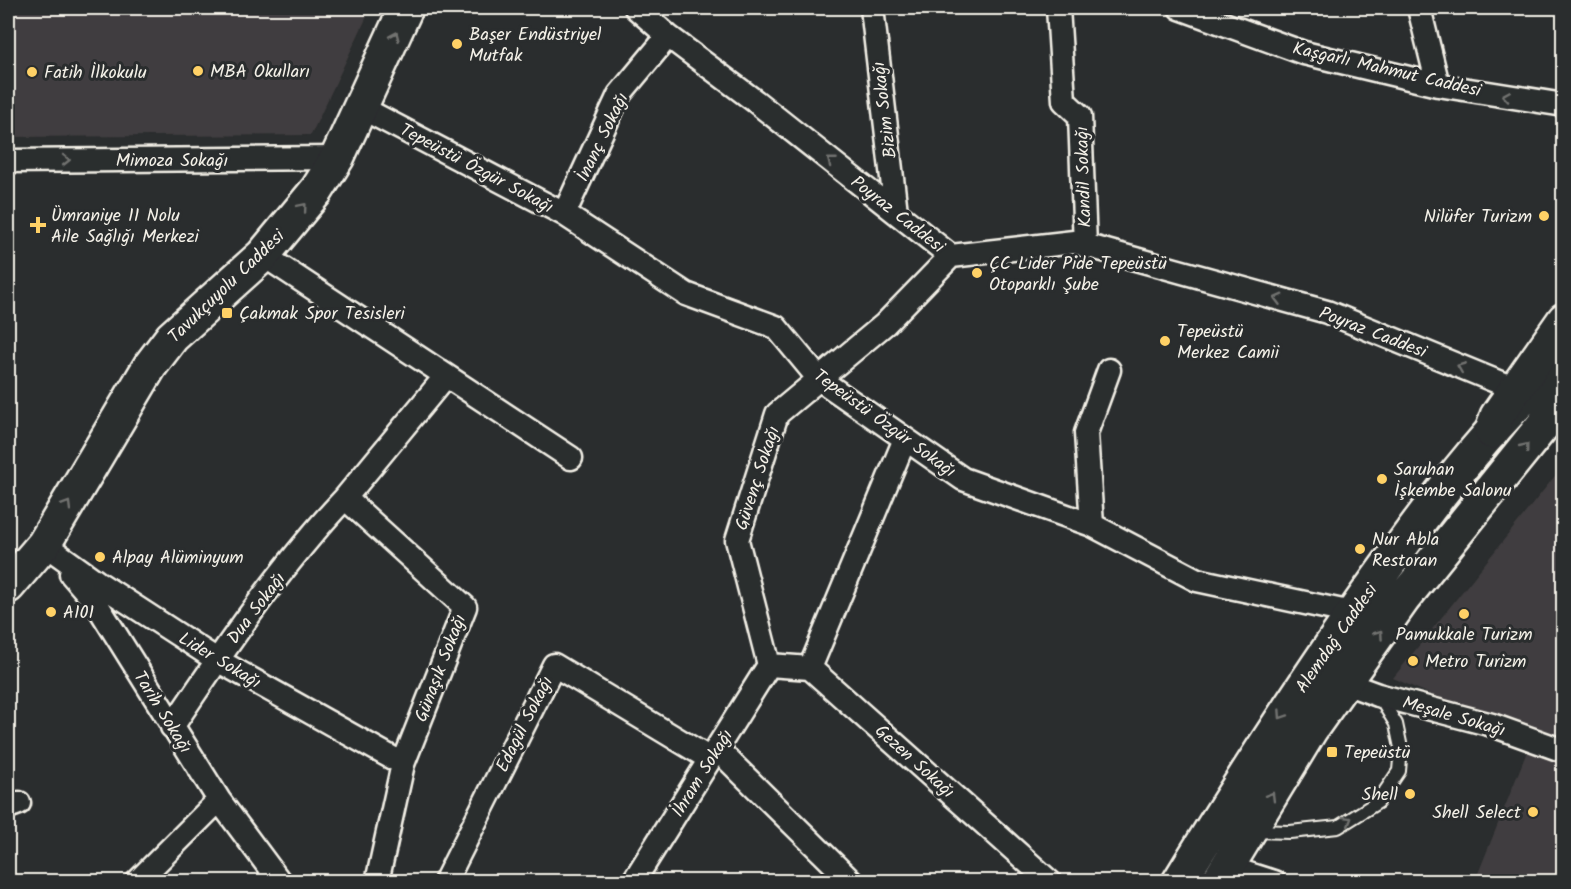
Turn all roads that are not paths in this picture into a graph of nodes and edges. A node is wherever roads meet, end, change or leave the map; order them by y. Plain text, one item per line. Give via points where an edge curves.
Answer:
1 (406, 8) edge
2 (636, 8) edge
3 (872, 8) edge
4 (1058, 8) edge
5 (1180, 8) edge
6 (1419, 8) edge
7 (1236, 18) edge
8 (668, 36) junction
9 (1438, 85) junction
10 (1563, 105) edge
11 (360, 107) junction
12 (337, 159) junction
13 (8, 160) edge
14 (896, 212) junction
15 (564, 214) junction
16 (1085, 246) junction
17 (263, 255) junction
18 (951, 256) junction
19 (1563, 320) edge
20 (1563, 358) edge
21 (1109, 370) dead end
22 (445, 376) junction
23 (819, 379) junction
24 (1515, 389) junction
25 (1563, 403) edge
26 (1492, 432) junction
27 (905, 439) junction
28 (571, 458) dead end
29 (345, 498) junction
30 (1092, 525) junction
31 (44, 544) junction
32 (8, 586) edge
33 (1352, 613) junction
34 (217, 660) junction
35 (769, 664) junction
36 (810, 668) junction
37 (1345, 683) junction
38 (1378, 695) junction
39 (172, 727) junction
40 (1563, 751) edge
41 (713, 754) junction
42 (403, 764) junction
43 (219, 800) junction
44 (1250, 831) junction
45 (1223, 874) edge
46 (137, 882) edge
47 (280, 882) edge
48 (378, 882) edge
49 (445, 882) edge
50 (633, 882) edge
51 (852, 882) edge
52 (1050, 882) edge
53 (1179, 882) edge
54 (1274, 882) edge

11 -> 1 main road, Tavukçuyolu Caddesi
2 - 8 street, Poyraz Caddesi
3 - 14 street, Bizim Sokağı
4 - 16 street, Kandil Sokağı via 1065,101 1080,116
5 - 7 street, Kaşgarlı Mahmut Caddesi
6 - 9 street
7 - 9 street, Kaşgarlı Mahmut Caddesi via 1304,53
14 -> 8 street, Poyraz Caddesi
8 - 15 street, İnanç Sokağı via 619,95
10 -> 9 street, Kaşgarlı Mahmut Caddesi
11 - 12 main road, Tavukçuyolu Caddesi
11 - 15 street, Tepeüstü Özgür Sokağı
13 -> 12 street, Mimoza Sokağı
17 -> 12 main road, Tavukçuyolu Caddesi via 317,190
14 - 18 street, Poyraz Caddesi
15 - 23 street, Tepeüstü Özgür Sokağı via 686,294 776,327
16 - 18 street, Poyraz Caddesi via 1074,242
24 -> 16 street, Poyraz Caddesi via 1327,312
17 - 22 street
31 -> 17 main road, Tavukçuyolu Caddesi via 150,366 172,337
18 - 23 street, Güvenç Sokağı via 885,324
19 - 24 main road
20 - 26 main road, Alemdağ Caddesi
21 - 30 street via 1086,433
22 - 28 street
22 - 29 street
23 - 27 street, Tepeüstü Özgür Sokağı
23 - 35 street, Güvenç Sokağı via 777,414 737,540
24 - 26 main road via 1497,416
37 -> 25 main road, Alemdağ Caddesi via 1403,600
26 - 33 main road, Alemdağ Caddesi via 1436,499
27 - 30 street, Tepeüstü Özgür Sokağı via 963,479
27 - 36 street
29 - 34 street, Dua Sokağı via 323,521
29 - 42 street, Günaşık Sokağı via 465,606
30 - 33 street, Tepeüstü Özgür Sokağı via 1197,580
31 - 32 main road, Tavukçuyolu Caddesi
31 - 34 street, Lider Sokağı
31 - 39 street, Tarih Sokağı via 96,603
33 -> 53 main road, Alemdağ Caddesi via 1274,727
34 - 39 street, Dua Sokağı
34 - 42 street, Lider Sokağı
35 - 36 street
35 - 41 street, İhram Sokağı
36 - 52 street, Gezen Sokağı
37 - 38 street, Meşale Sokağı
44 -> 37 main road, Alemdağ Caddesi via 1311,729
38 - 40 street, Meşale Sokağı via 1491,725
44 -> 38 lane via 1338,827 1378,802 1399,771 1401,748 1396,724
39 - 43 street, Tarih Sokağı
41 - 49 street, Edagül Sokağı via 554,665
41 - 50 street, İhram Sokağı
41 - 51 street, Edagül Sokağı
42 - 48 street, Günaşık Sokağı
43 - 46 street
43 - 47 street, Tarih Sokağı
44 - 45 main road, Alemdağ Caddesi
45 - 54 street

